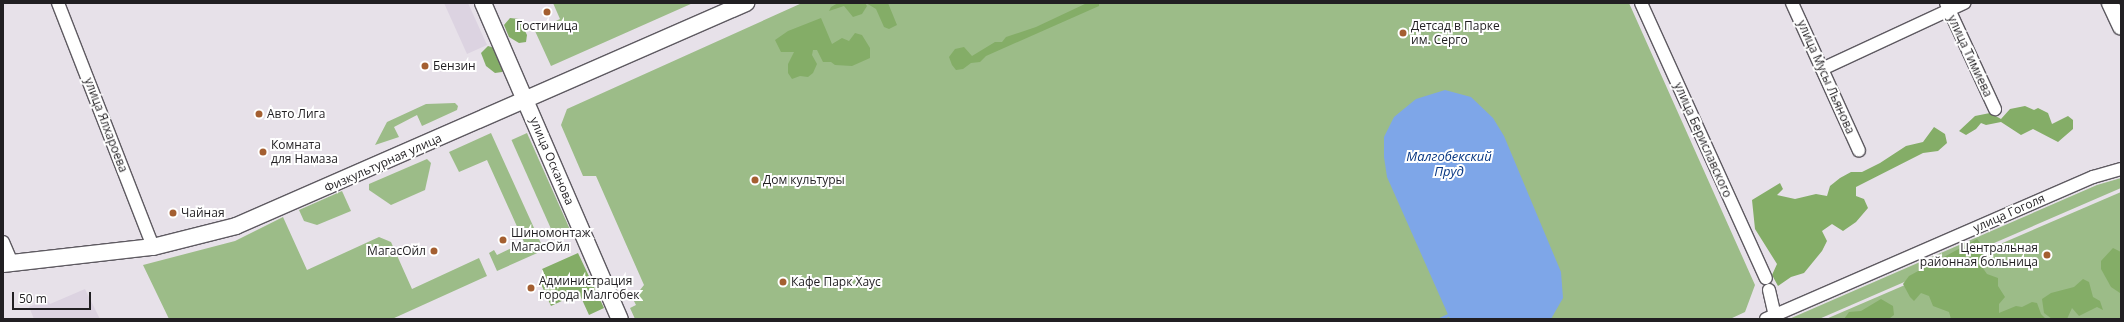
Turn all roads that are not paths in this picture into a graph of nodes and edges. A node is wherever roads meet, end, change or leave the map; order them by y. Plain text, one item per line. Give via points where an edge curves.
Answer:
1 (58, 3) edge
2 (483, 3) edge
3 (746, 3) edge
4 (1641, 3) edge
5 (1792, 3) edge
6 (1964, 3) edge
7 (2110, 3) edge
8 (1948, 6) edge
9 (2121, 27) edge
10 (1822, 69) junction
11 (526, 100) junction
12 (1995, 109) dead end
13 (1859, 151) dead end
14 (2121, 169) edge
15 (3, 242) edge
16 (153, 246) junction
17 (7, 264) edge
18 (1766, 278) dead end
19 (1769, 290) dead end
20 (1770, 317) edge
21 (620, 319) edge

1 - 16 street, улица Ялхароева
2 - 11 main road, улица Осканова
3 - 11 main road, Физкультурная улица
4 - 18 street, улица Бериславского
5 - 10 street, улица Мусы Льянова
6 - 8 street
7 - 9 main road
8 - 10 street
8 - 12 street, улица Тимиева
10 - 13 street, улица Мусы Льянова
11 - 16 main road, Физкультурная улица via 236,226
11 - 21 main road, улица Осканова
14 - 20 street, улица Гоголя via 2092,177
15 - 17 street
16 - 17 main road, Физкультурная улица
19 - 20 street

